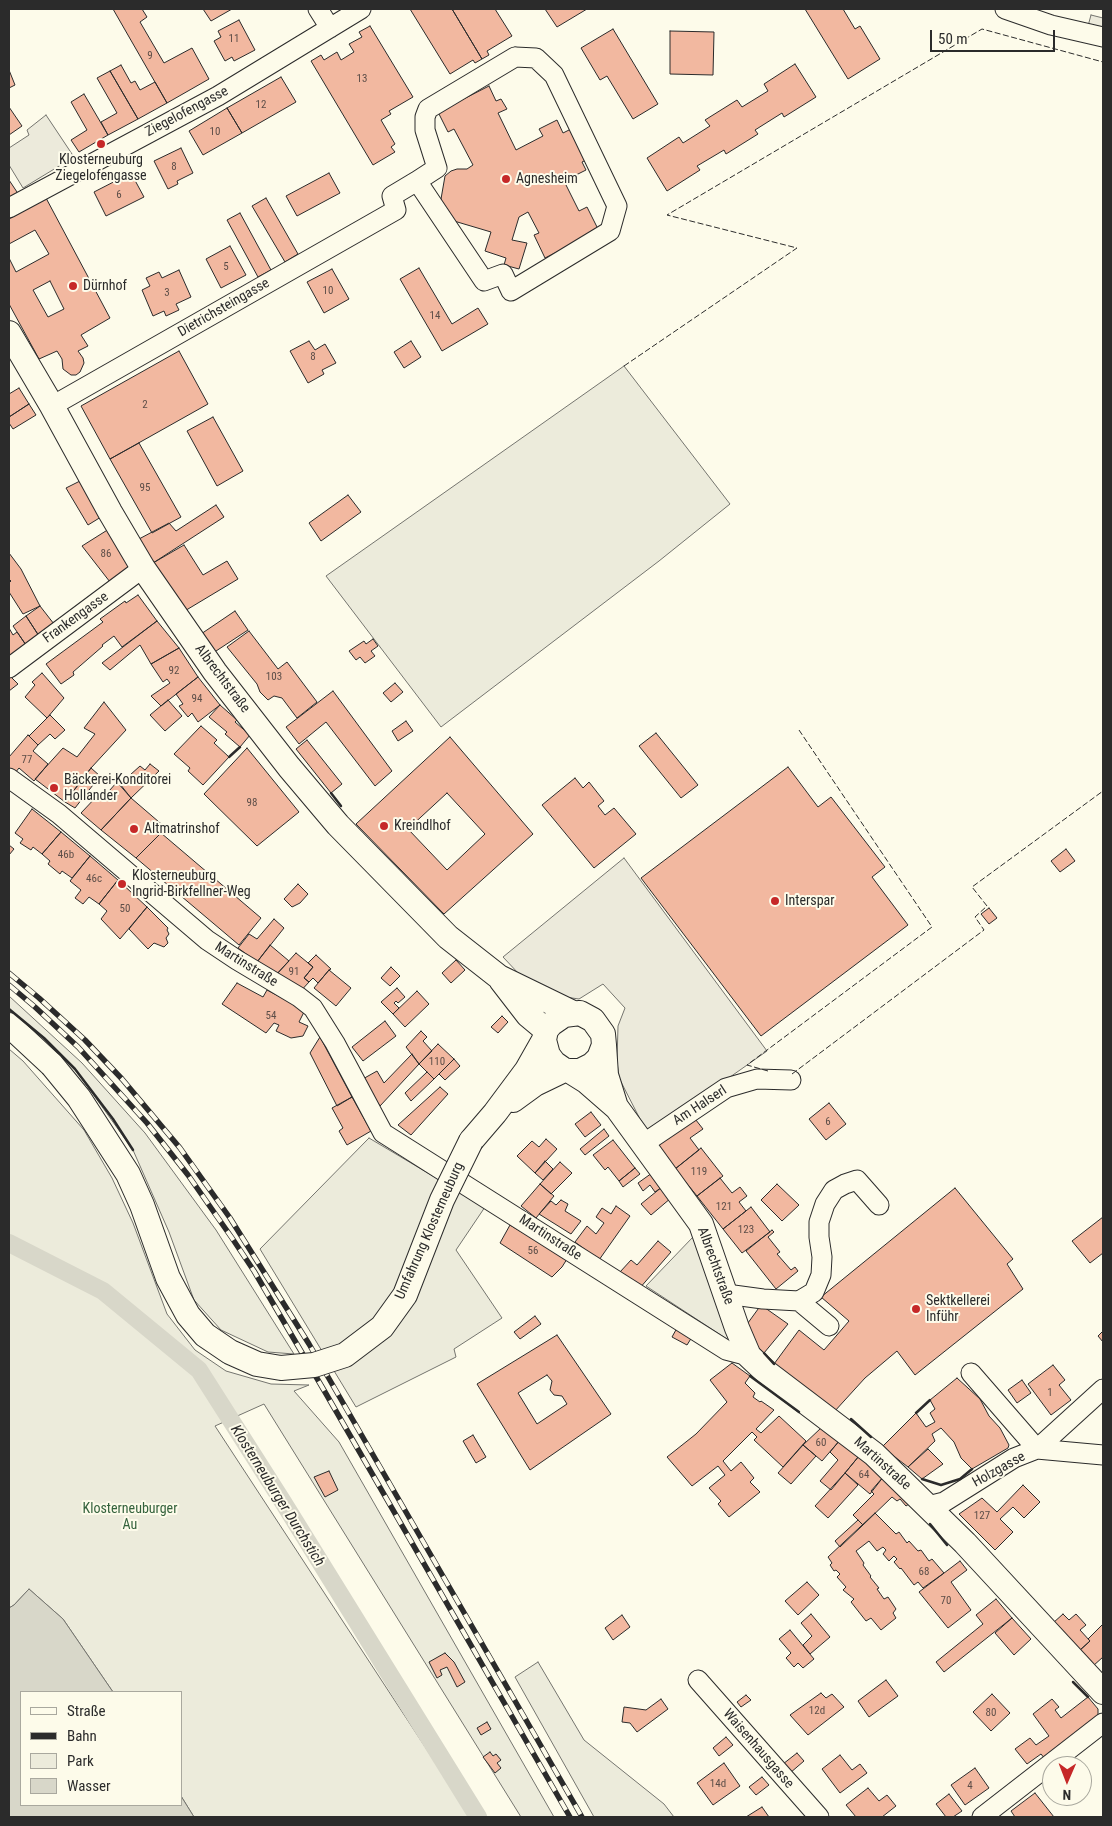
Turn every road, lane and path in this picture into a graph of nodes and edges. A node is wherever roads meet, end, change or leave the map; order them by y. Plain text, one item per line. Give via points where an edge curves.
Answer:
1 (318, 9) edge
2 (361, 9) edge
3 (1005, 9) edge
4 (330, 28) junction
5 (1103, 37) edge
6 (417, 180) junction
7 (9, 208) edge
8 (9, 333) edge
9 (52, 406) junction
10 (143, 568) junction
11 (9, 668) edge
12 (9, 778) edge
13 (499, 977) junction
14 (573, 1012) junction
15 (9, 1025) edge
16 (545, 1035) junction
17 (604, 1045) junction
18 (567, 1071) junction
19 (791, 1080) dead end
20 (617, 1108) junction
21 (495, 1113) junction
22 (643, 1144) junction
23 (879, 1205) dead end
24 (726, 1294) junction
25 (799, 1301) junction
26 (829, 1326) dead end
27 (749, 1356) junction
28 (971, 1373) dead end
29 (1103, 1390) edge
30 (1037, 1449) junction
31 (1103, 1455) edge
32 (928, 1506) junction
33 (698, 1680) dead end
34 (1103, 1692) edge
35 (1103, 1723) edge
36 (819, 1817) edge
37 (982, 1817) edge

1 - 4 street
2 - 4 street, Ziegelofengasse
3 - 5 street via 1051,25
4 - 7 street, Ziegelofengasse via 218,96
6 - 6 street via 438,168 425,130 428,110 515,57 536,58 554,74 617,206 610,231 511,291 503,274 484,281
6 - 9 street, Dietrichsteingasse via 392,196 396,210
8 - 9 main road, Albrechtstraße
9 - 10 main road, Albrechtstraße
10 - 11 street, Frankengasse
10 - 13 main road, Albrechtstraße via 215,672 338,826 448,937
12 - 27 street, Martinstraße via 59,814 207,940 313,1008 383,1133 726,1350
13 - 14 main road, Albrechtstraße
13 - 16 main road, Albrechtstraße
14 - 16 main road via 557,1018
14 - 17 main road via 589,1016 598,1024
15 - 21 main road, Umfahrung Klosterneuburg, bridge via 52,1065 79,1098 128,1174 168,1278 188,1315 205,1335 256,1364 281,1368 314,1365 345,1355 382,1327 404,1295 442,1200 471,1141
16 - 18 main road via 548,1055
16 - 21 main road, Umfahrung Klosterneuburg via 527,1070
17 - 18 main road via 592,1065
17 - 20 main road, Albrechtstraße via 606,1075
18 - 20 main road, Albrechtstraße via 586,1081
18 - 21 main road, Umfahrung Klosterneuburg via 535,1084
19 - 22 street, Am Halserl via 757,1079 726,1088
20 - 22 main road, Albrechtstraße
22 - 24 main road, Albrechtstraße via 701,1224
23 - 25 street via 857,1180 834,1190 819,1222 821,1275 814,1292
24 - 25 street
24 - 27 main road, Albrechtstraße
25 - 26 street
27 - 32 main road, Martinstraße via 874,1454
28 - 30 street
29 - 30 street
30 - 31 street, Holzgasse
30 - 32 street, Holzgasse via 1014,1458 944,1502
32 - 34 main road, Martinstraße
33 - 36 street, Waisenhausgasse
35 - 37 street

